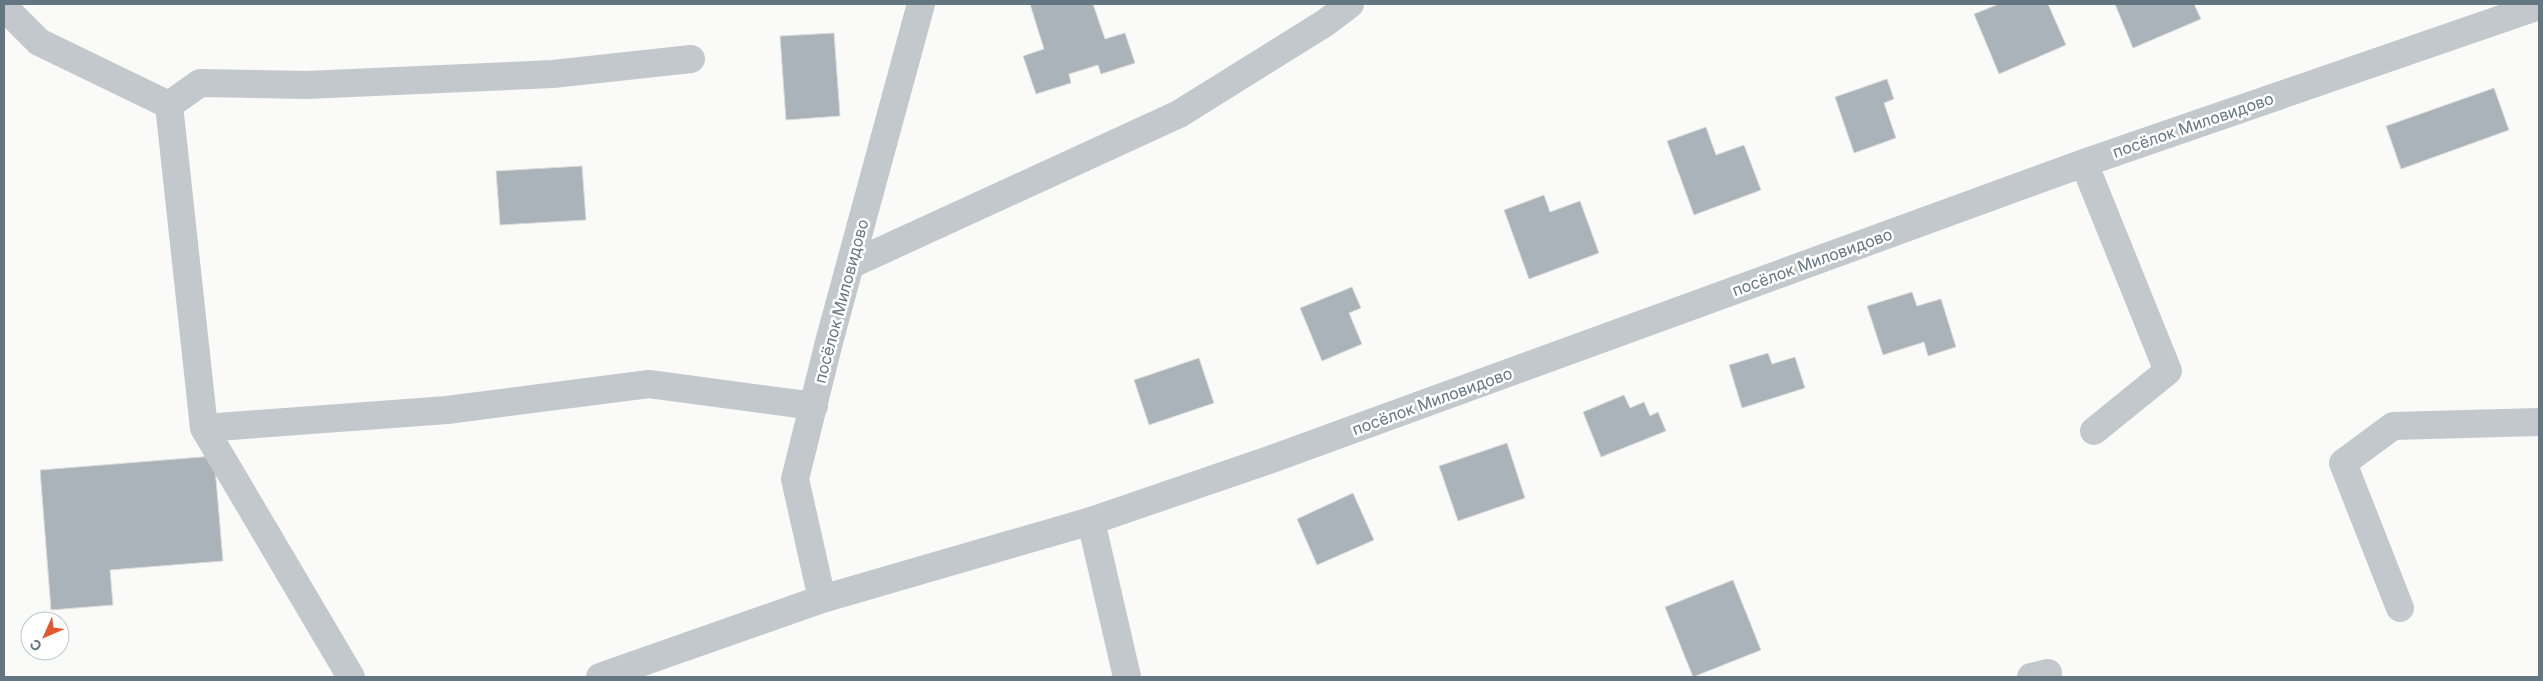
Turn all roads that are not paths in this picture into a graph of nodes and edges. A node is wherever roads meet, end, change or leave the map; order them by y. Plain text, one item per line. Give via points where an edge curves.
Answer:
1 (921, 4) edge
2 (1350, 4) edge
3 (2536, 5) edge
4 (4, 7) edge
5 (691, 59) dead end
6 (168, 105) junction
7 (2084, 163) junction
8 (850, 266) junction
9 (814, 406) junction
10 (2539, 422) edge
11 (204, 428) junction
12 (2094, 431) dead end
13 (1090, 521) junction
14 (822, 599) junction
15 (2400, 608) dead end
16 (351, 677) edge
17 (600, 677) edge
18 (1128, 677) edge

1 - 8 street, посёлок Миловидово
2 - 8 street via 1179,114
3 - 7 street, посёлок Миловидово
4 - 6 street via 39,42
5 - 6 street via 553,74 306,85 200,82
6 - 11 street
7 - 12 street via 2168,371
7 - 13 street, посёлок Миловидово via 1269,460
8 - 9 street, посёлок Миловидово
9 - 11 street via 649,384 447,410
9 - 14 street, посёлок Миловидово via 795,479
10 - 15 street via 2393,426 2342,462
11 - 16 street
13 - 14 street, посёлок Миловидово
13 - 18 street
14 - 17 street, посёлок Миловидово

